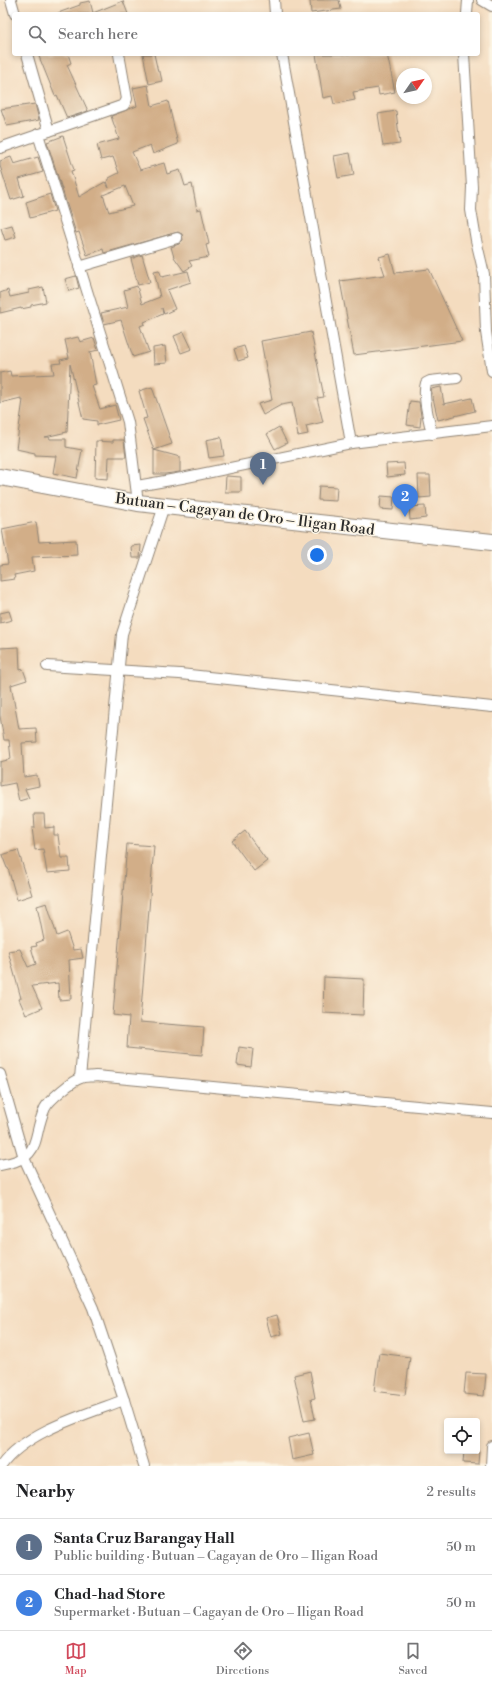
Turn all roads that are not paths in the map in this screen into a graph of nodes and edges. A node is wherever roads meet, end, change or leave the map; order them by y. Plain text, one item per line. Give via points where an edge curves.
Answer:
1 (11, 0) edge
2 (274, 0) edge
3 (468, 0) edge
4 (482, 0) edge
5 (492, 6) edge
6 (14, 12) edge
7 (276, 12) edge
8 (467, 12) edge
9 (28, 56) edge
10 (119, 56) edge
11 (282, 56) edge
12 (464, 56) edge
13 (49, 130) junction
14 (38, 134) junction
15 (0, 148) edge
16 (177, 238) dead end
17 (79, 268) junction
18 (492, 371) edge
19 (457, 378) dead end
20 (492, 426) edge
21 (432, 434) junction
22 (351, 443) junction
23 (0, 477) edge
24 (137, 486) junction
25 (138, 503) junction
26 (164, 506) junction
27 (492, 542) edge
28 (47, 666) dead end
29 (118, 671) junction
30 (492, 707) edge
31 (0, 1074) edge
32 (80, 1078) junction
33 (492, 1113) edge
34 (24, 1158) junction
35 (0, 1165) edge
36 (124, 1400) junction
37 (492, 1446) edge
38 (2, 1459) edge
39 (144, 1466) edge
40 (491, 1466) edge

1 - 6 street
2 - 7 street
3 - 8 street
4 - 5 street
9 - 13 street
10 - 13 street via 127,98 124,105
11 - 22 street
12 - 18 street via 472,187 471,210 484,274 486,332
13 - 14 street
14 - 15 street
14 - 17 street
16 - 17 street
17 - 24 street via 128,422
19 - 21 street via 426,383 426,402
20 - 21 street
21 - 22 street
22 - 24 street
23 - 25 highway, Butuan – Cagayan de Oro – Iligan Road
24 - 25 street
25 - 26 highway, Butuan – Cagayan de Oro – Iligan Road
26 - 27 highway, Butuan – Cagayan de Oro – Iligan Road
26 - 29 street via 122,634
28 - 29 street
29 - 30 street via 180,674
29 - 32 street
31 - 34 street
32 - 33 street via 96,1076
32 - 34 street via 65,1088 46,1107 35,1146
34 - 35 street
34 - 36 street via 93,1308
36 - 38 street via 34,1437
36 - 39 street
37 - 40 street

